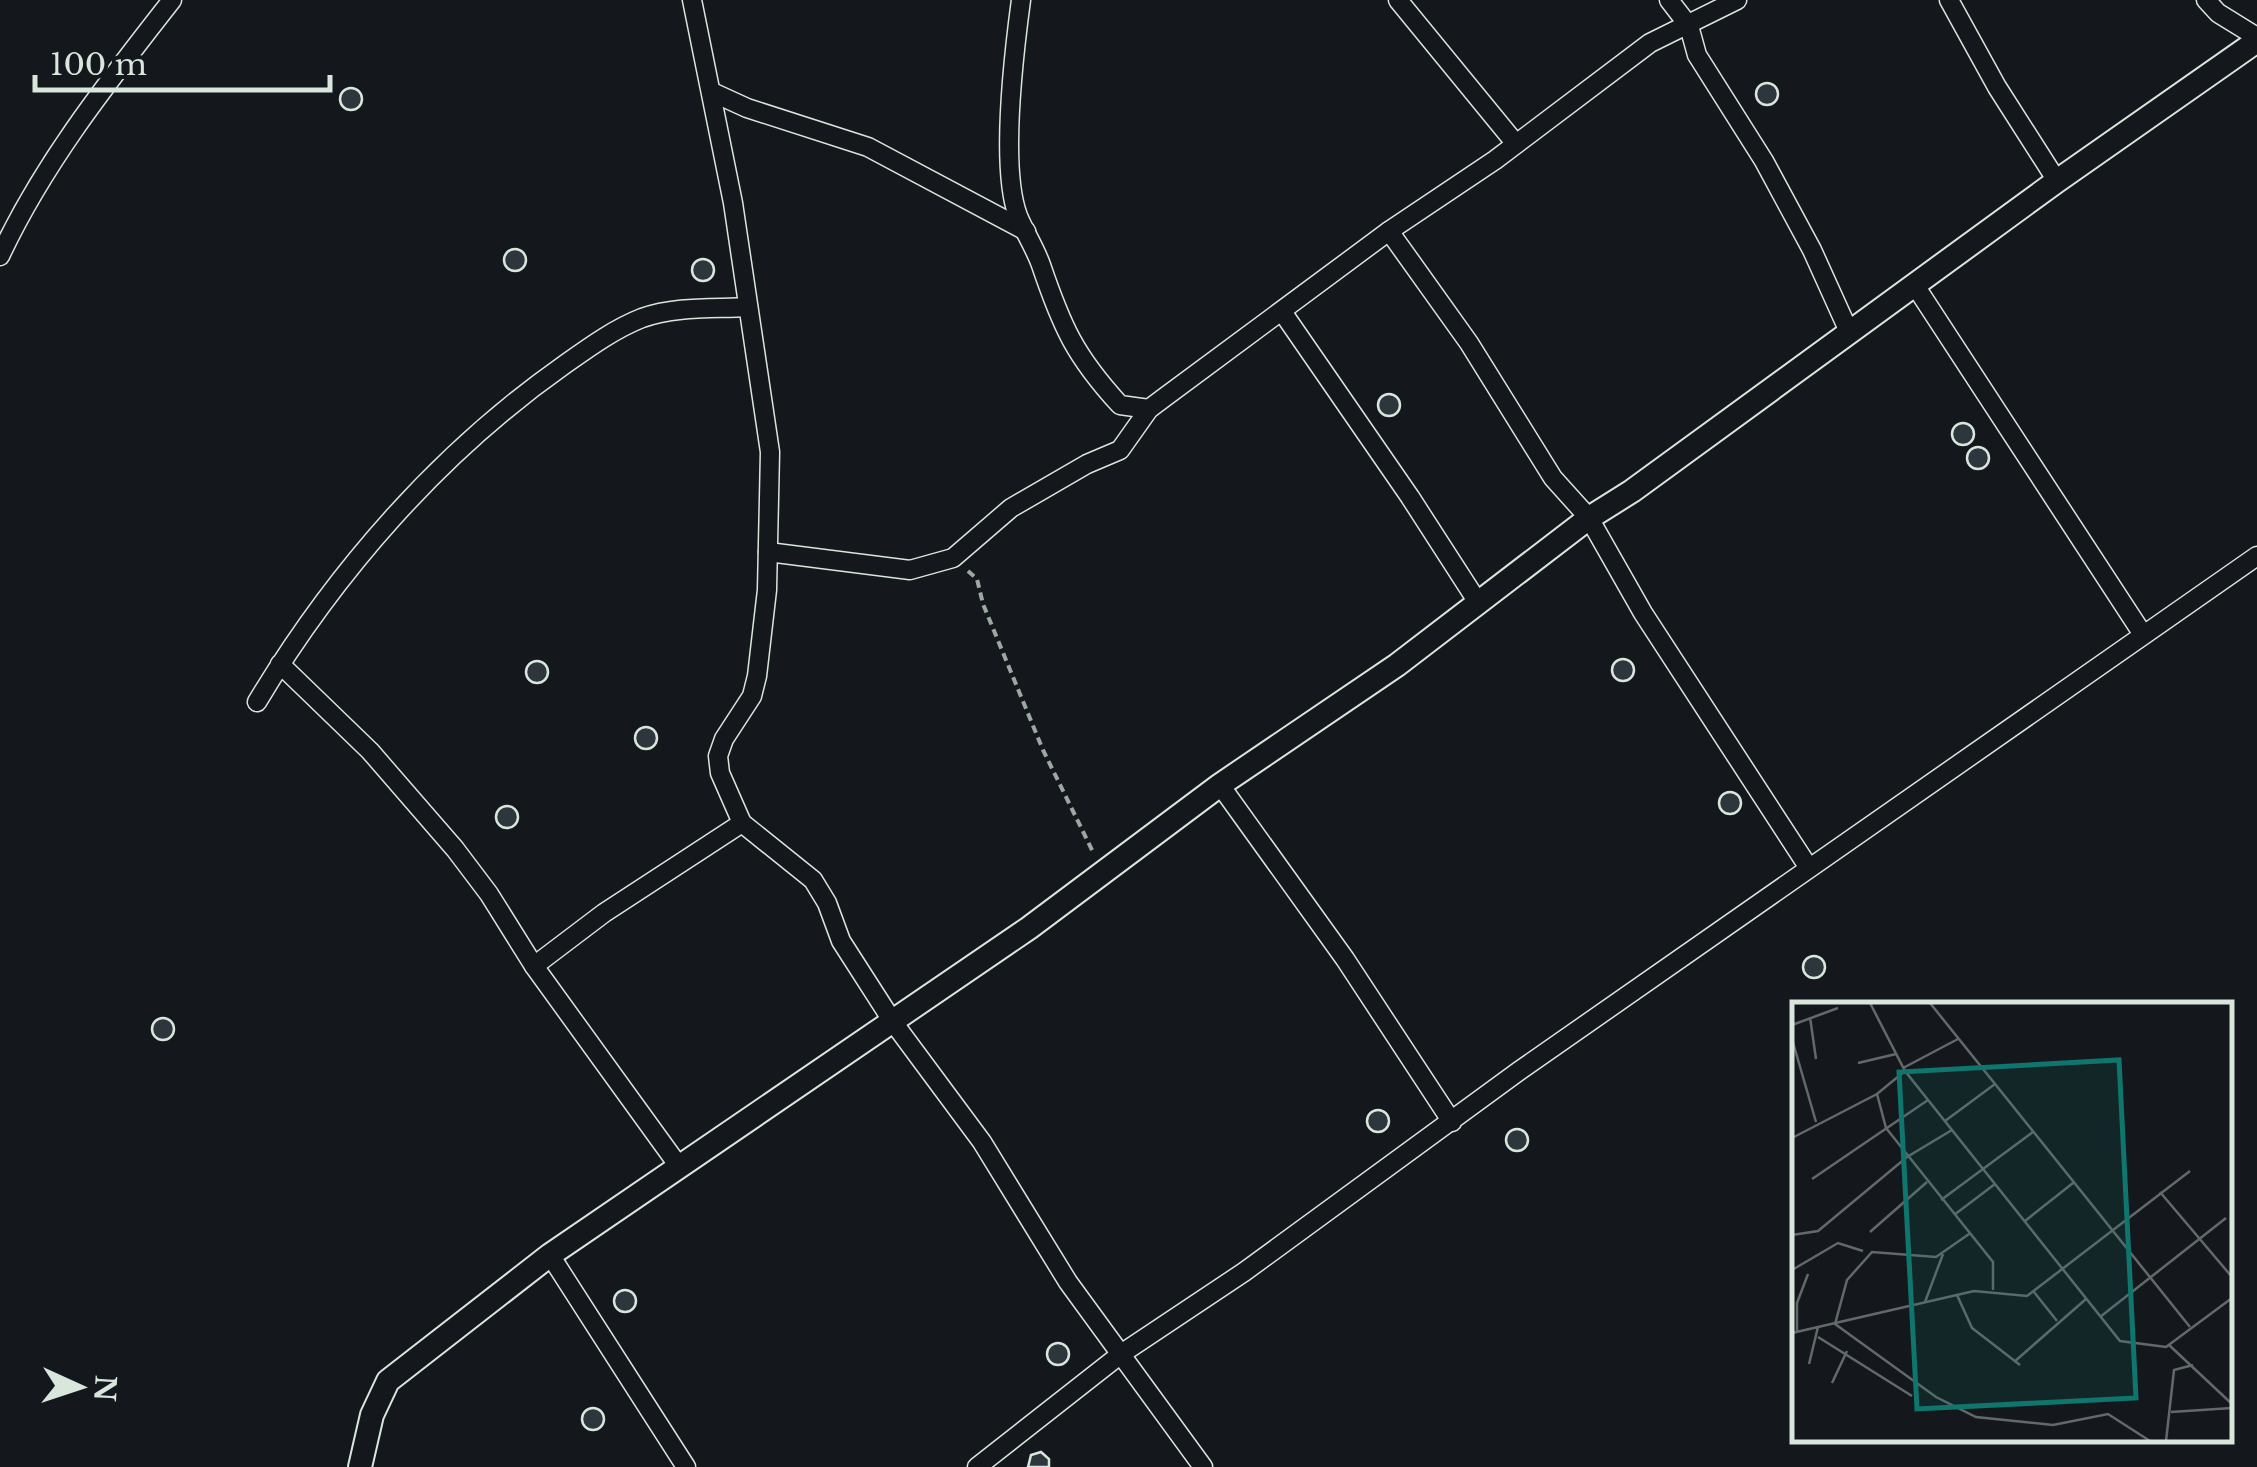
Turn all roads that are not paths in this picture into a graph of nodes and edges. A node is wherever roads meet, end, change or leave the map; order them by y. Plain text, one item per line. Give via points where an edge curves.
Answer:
1 (172, 0) edge
2 (692, 0) edge
3 (1022, 0) edge
4 (1398, 0) edge
5 (1669, 0) edge
6 (1737, 0) edge
7 (1949, 0) edge
8 (2206, 0) edge
9 (1689, 26) junction
10 (2257, 39) edge
11 (712, 92) junction
12 (1516, 144) junction
13 (2057, 182) junction
14 (1026, 230) junction
15 (1389, 232) junction
16 (0, 256) edge
17 (1916, 287) junction
18 (748, 307) junction
19 (1283, 313) junction
20 (1850, 334) junction
21 (1149, 410) junction
22 (1589, 518) junction
23 (768, 552) junction
24 (2257, 556) edge
25 (1479, 604) junction
26 (2142, 633) junction
27 (280, 664) junction
28 (257, 702) dead end
29 (1220, 785) junction
30 (742, 823) junction
31 (1809, 868) junction
32 (534, 966) junction
33 (893, 1022) junction
34 (1452, 1122) junction
35 (678, 1166) junction
36 (550, 1255) junction
37 (1121, 1354) junction
38 (360, 1467) edge
39 (686, 1467) edge
40 (976, 1467) edge
41 (1203, 1467) edge

1 - 16 street via 73,129
2 - 11 street
3 - 14 street via 1010,117 1012,181
4 - 12 street
5 - 9 street
6 - 9 street
7 - 13 street
8 - 10 street
9 - 12 street via 1650,43
9 - 20 street via 1698,55 1764,161
10 - 13 street
11 - 14 street via 868,147
11 - 18 street
12 - 15 street
13 - 17 street
14 - 21 street via 1069,341 1120,405
15 - 19 street
15 - 22 street via 1468,342 1552,478
17 - 20 street
17 - 26 street
18 - 23 street via 770,452
18 - 27 street via 640,319 521,395 398,514
19 - 21 street
19 - 25 street
20 - 22 street
21 - 23 street via 1120,450 1011,508 953,558 910,570
22 - 25 street
22 - 31 street
23 - 30 street via 752,696 718,756
24 - 26 street
25 - 29 street
26 - 31 street
27 - 28 street
27 - 32 street via 370,751 455,848
29 - 33 street
29 - 34 street
30 - 32 street
30 - 33 street via 814,880 840,942
31 - 34 street
32 - 35 street
33 - 35 street
33 - 37 street via 982,1142
34 - 37 street
35 - 36 street
36 - 38 street via 388,1381
36 - 39 street
37 - 40 street
37 - 41 street

